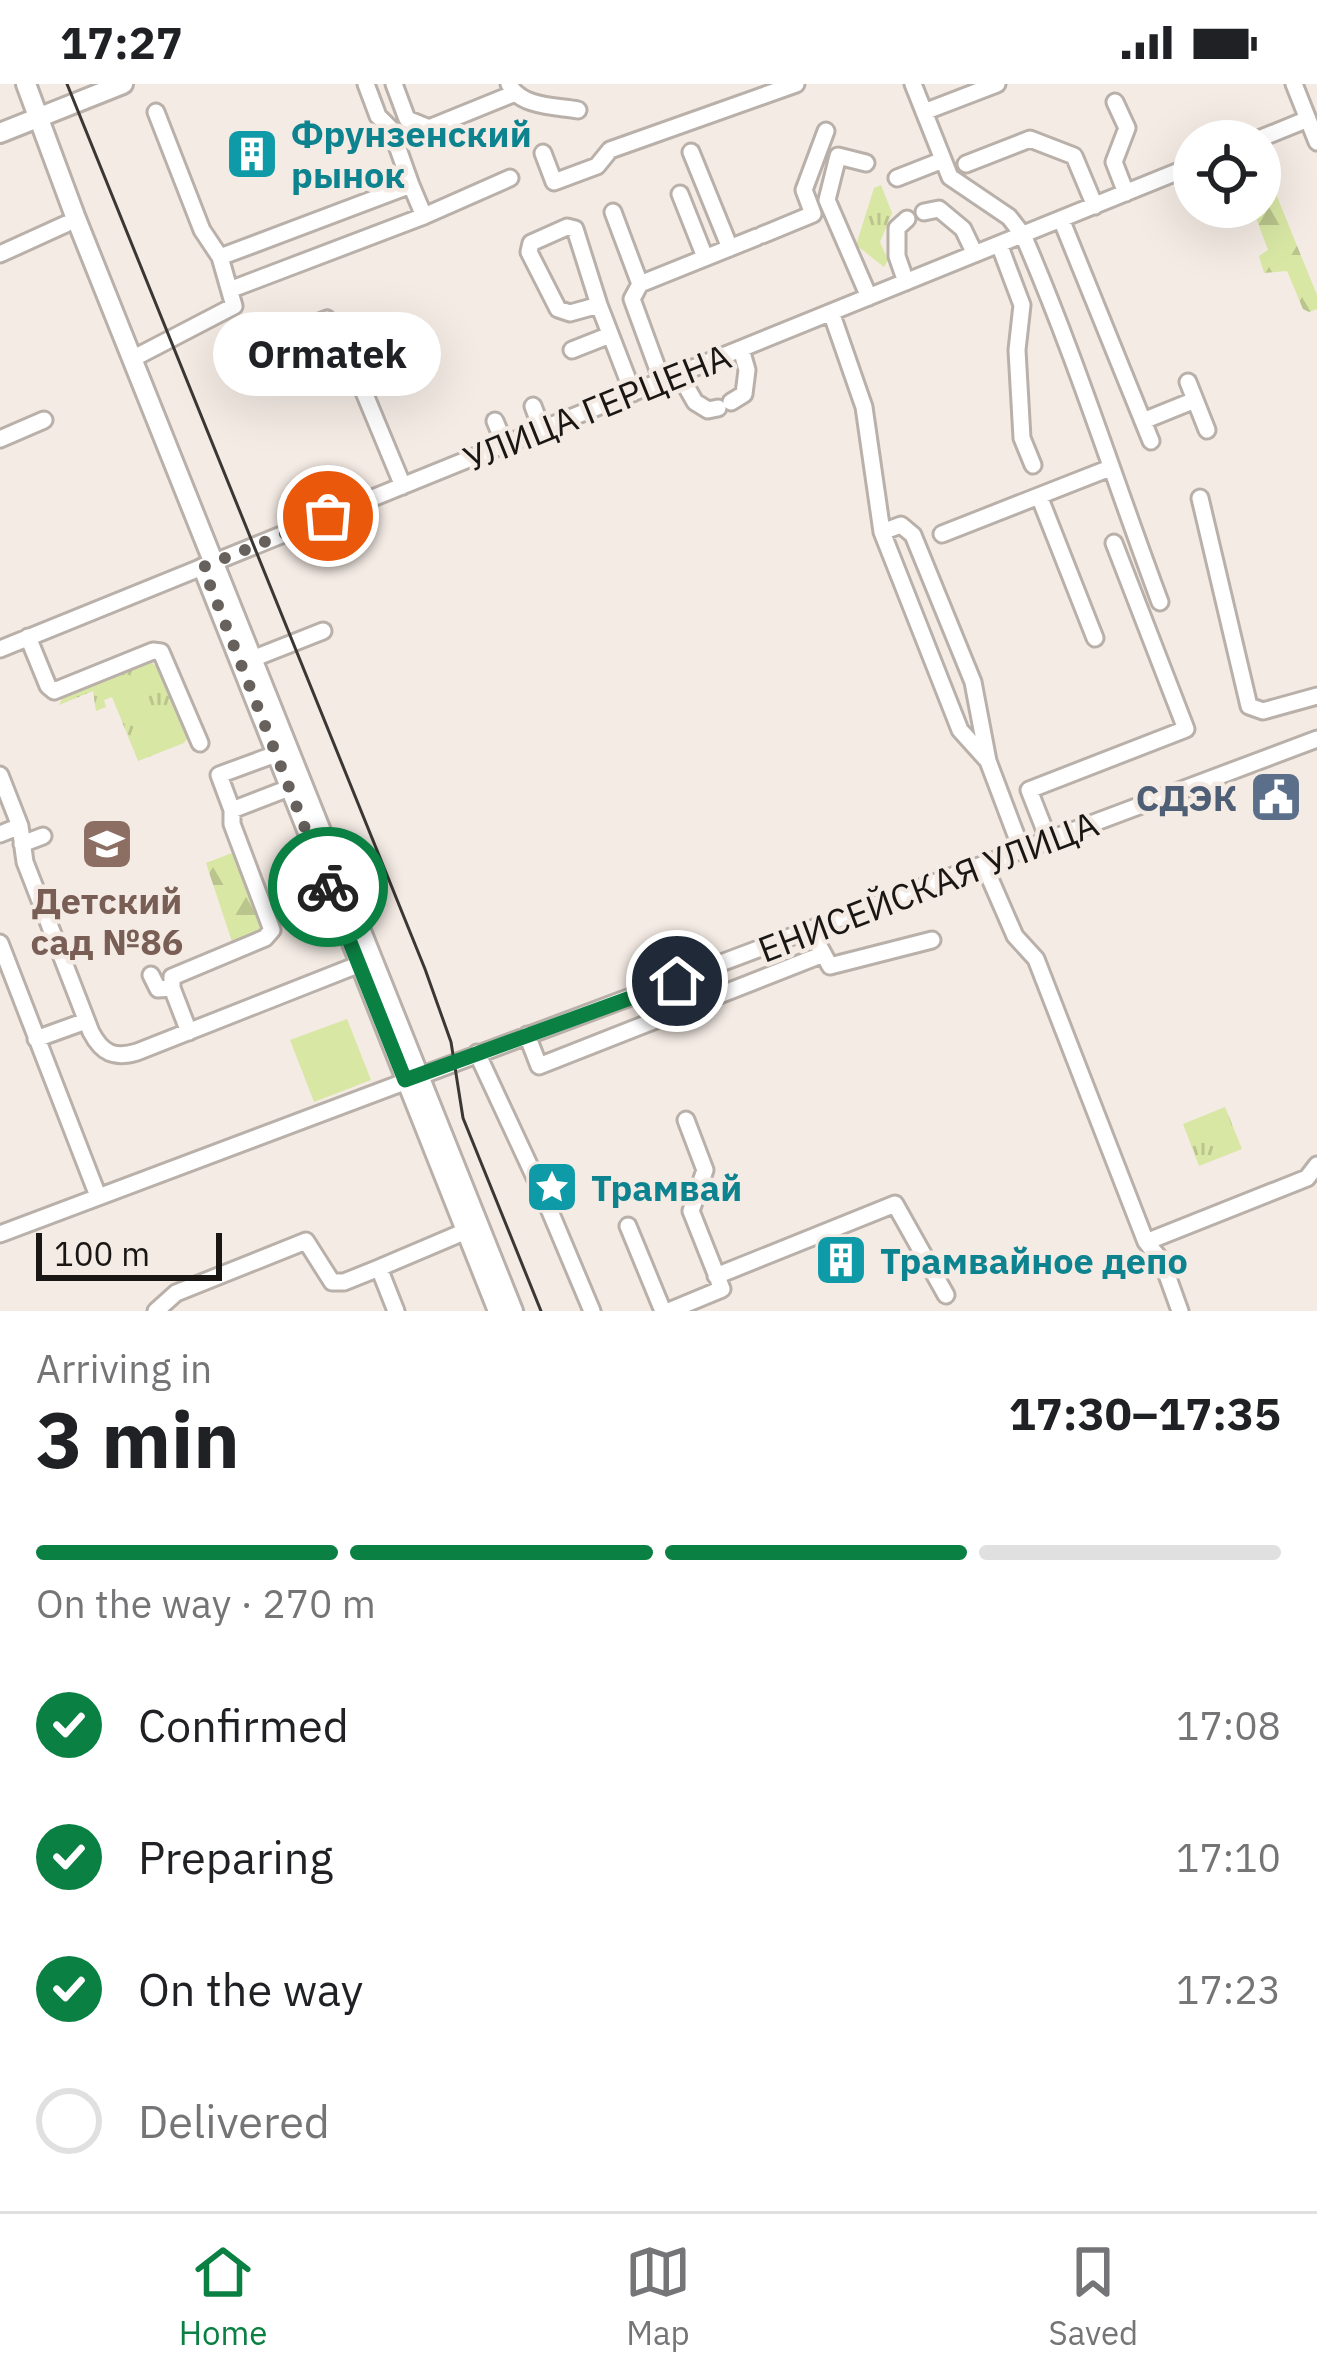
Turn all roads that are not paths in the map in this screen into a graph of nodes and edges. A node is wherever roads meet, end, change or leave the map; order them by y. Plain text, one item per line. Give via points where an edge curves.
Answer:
1 (13, 84) edge
2 (26, 84) edge
3 (123, 84) edge
4 (366, 84) edge
5 (394, 84) edge
6 (796, 84) edge
7 (913, 84) edge
8 (997, 84) edge
9 (1294, 84) edge
10 (511, 89) edge
11 (960, 90) edge
12 (1115, 102) dead end
13 (578, 110) dead end
14 (156, 112) dead end
15 (924, 112) junction
16 (1308, 119) junction
17 (33, 120) junction
18 (1281, 130) edge
19 (826, 131) dead end
20 (0, 133) edge
21 (1317, 142) edge
22 (692, 152) dead end
23 (543, 153) dead end
24 (943, 160) junction
25 (866, 163) dead end
26 (966, 164) dead end
27 (1173, 174) edge
28 (510, 178) dead end
29 (897, 178) dead end
30 (412, 184) junction
31 (1126, 193) junction
32 (680, 194) dead end
33 (1095, 206) junction
34 (613, 212) dead end
35 (925, 212) dead end
36 (424, 216) junction
37 (907, 218) dead end
38 (1061, 219) junction
39 (66, 224) junction
40 (1023, 235) junction
41 (999, 244) junction
42 (730, 248) junction
43 (0, 254) edge
44 (975, 254) junction
45 (220, 257) junction
46 (705, 257) junction
47 (906, 282) junction
48 (640, 284) junction
49 (232, 289) junction
50 (868, 297) junction
51 (598, 305) junction
52 (831, 312) junction
53 (610, 335) junction
54 (741, 349) junction
55 (572, 350) dead end
56 (132, 359) junction
57 (231, 359) dead end
58 (680, 374) junction
59 (662, 380) junction
60 (1187, 382) dead end
61 (633, 393) junction
62 (1195, 400) junction
63 (532, 406) dead end
64 (44, 420) dead end
65 (1143, 421) junction
66 (495, 422) dead end
67 (542, 430) junction
68 (1207, 430) dead end
69 (0, 439) edge
70 (1151, 441) dead end
71 (505, 445) junction
72 (1033, 465) dead end
73 (1110, 468) junction
74 (403, 486) junction
75 (1039, 496) junction
76 (1200, 498) dead end
77 (882, 532) junction
78 (942, 534) dead end
79 (1114, 542) dead end
80 (208, 564) junction
81 (1160, 602) dead end
82 (323, 632) dead end
83 (28, 638) junction
84 (1095, 638) dead end
85 (0, 649) edge
86 (248, 661) junction
87 (1317, 696) edge
88 (1317, 739) edge
89 (200, 743) dead end
90 (276, 754) junction
91 (988, 761) junction
92 (0, 775) edge
93 (289, 788) junction
94 (232, 810) junction
95 (20, 826) junction
96 (0, 833) edge
97 (43, 836) dead end
98 (1049, 841) junction
99 (22, 844) junction
100 (1022, 851) junction
101 (984, 865) junction
102 (811, 931) junction
103 (932, 940) dead end
104 (0, 943) edge
105 (821, 955) junction
106 (360, 964) junction
107 (151, 976) dead end
108 (172, 988) junction
109 (86, 1021) junction
110 (189, 1032) junction
111 (527, 1036) junction
112 (37, 1039) junction
113 (477, 1053) junction
114 (412, 1077) junction
115 (686, 1120) dead end
116 (1317, 1165) edge
117 (98, 1196) junction
118 (628, 1226) dead end
119 (466, 1231) junction
120 (0, 1234) edge
121 (1146, 1242) junction
122 (379, 1268) junction
123 (716, 1276) junction
124 (946, 1295) dead end
125 (156, 1311) edge
126 (396, 1311) edge
127 (498, 1311) edge
128 (513, 1311) edge
129 (592, 1311) edge
130 (666, 1311) edge
131 (1180, 1311) edge

1 - 17 main road
2 - 17 main road
3 - 17 main road
4 - 30 street
5 - 10 street via 407,118 429,128
6 - 23 street via 610,150 597,166 554,182
7 - 15 street
8 - 11 street
9 - 16 street
10 - 13 street via 526,100
11 - 15 street
12 - 31 street via 1127,128 1114,163
14 - 45 street
15 - 24 street
16 - 18 street
16 - 21 street
17 - 20 main road
17 - 39 main road
17 - 56 main road
19 - 42 street via 804,190 813,214
22 - 42 street
24 - 29 street
24 - 40 street via 950,177 1010,217
25 - 50 street via 838,156 827,200
26 - 33 street via 1030,139 1074,156
27 - 31 street, УЛИЦА ГЕРЦЕНА
28 - 36 street
30 - 36 street
30 - 45 street
31 - 33 street, УЛИЦА ГЕРЦЕНА
32 - 46 street
33 - 38 street, УЛИЦА ГЕРЦЕНА
34 - 48 street
35 - 44 street via 952,218
36 - 49 street
37 - 47 street via 895,243
38 - 40 street, УЛИЦА ГЕРЦЕНА
38 - 65 street
39 - 43 street
39 - 80 main road
40 - 41 street, УЛИЦА ГЕРЦЕНА
40 - 73 street
41 - 44 street, УЛИЦА ГЕРЦЕНА
41 - 72 street via 1022,305 1022,438
42 - 46 street
44 - 47 street, УЛИЦА ГЕРЦЕНА
45 - 49 street
46 - 48 street
47 - 50 street, УЛИЦА ГЕРЦЕНА
48 - 59 street via 632,299
49 - 56 street via 228,311
50 - 52 street, УЛИЦА ГЕРЦЕНА
51 - 51 street via 558,309 530,243 575,229
51 - 53 street
52 - 54 street, УЛИЦА ГЕРЦЕНА
52 - 77 street via 864,407
53 - 55 street
53 - 61 street
54 - 58 street, УЛИЦА ГЕРЦЕНА
54 - 58 street via 744,394 725,405 708,410 695,402
56 - 80 main road
57 - 74 street via 327,319
58 - 59 street, УЛИЦА ГЕРЦЕНА
59 - 61 street, УЛИЦА ГЕРЦЕНА
60 - 62 street
61 - 67 street, УЛИЦА ГЕРЦЕНА
62 - 65 street
62 - 68 street
63 - 67 street
64 - 69 street
65 - 70 street
66 - 71 street
67 - 71 street, УЛИЦА ГЕРЦЕНА
71 - 74 street, УЛИЦА ГЕРЦЕНА
73 - 75 street
73 - 81 street
74 - 80 street, УЛИЦА ГЕРЦЕНА
75 - 78 street
75 - 84 street
76 - 87 street via 1249,706 1263,711
77 - 91 street via 960,730
77 - 91 street via 901,525 914,535 973,682
79 - 98 street via 1186,729 1029,790
80 - 83 street, УЛИЦА ГЕРЦЕНА
80 - 86 main road
82 - 86 street
83 - 85 street, УЛИЦА ГЕРЦЕНА
83 - 89 street via 54,691 161,652
86 - 90 main road
86 - 114 main road
88 - 98 street, ЕНИСЕЙСКАЯ УЛИЦА
90 - 93 main road
90 - 94 street via 219,776
91 - 100 street
92 - 95 street
93 - 94 street
93 - 106 main road
94 - 108 street via 272,930 172,977
95 - 96 street
95 - 99 street
97 - 99 street
98 - 100 street, ЕНИСЕЙСКАЯ УЛИЦА
99 - 109 street
100 - 101 street, ЕНИСЕЙСКАЯ УЛИЦА
101 - 102 street, ЕНИСЕЙСКАЯ УЛИЦА
101 - 121 street via 1015,936 1036,959
102 - 105 street
102 - 111 street, ЕНИСЕЙСКАЯ УЛИЦА
103 - 105 street via 830,966
104 - 112 street
105 - 111 street via 539,1066
106 - 110 street
106 - 114 main road
107 - 108 street via 158,989
108 - 110 street
109 - 110 street via 104,1050 118,1056
109 - 112 street
111 - 113 street, ЕНИСЕЙСКАЯ УЛИЦА
112 - 117 street
113 - 114 street, ЕНИСЕЙСКАЯ УЛИЦА
113 - 129 street
114 - 117 street, ЕНИСЕЙСКАЯ УЛИЦА
114 - 119 main road
114 - 128 main road
115 - 123 street via 705,1170 691,1211
116 - 121 street via 1306,1178
117 - 120 street, ЕНИСЕЙСКАЯ УЛИЦА
118 - 130 street
119 - 122 street
119 - 127 main road
121 - 131 street
122 - 125 street via 332,1282 306,1241 176,1293
122 - 126 street
123 - 124 street via 895,1204
123 - 130 street via 722,1289

